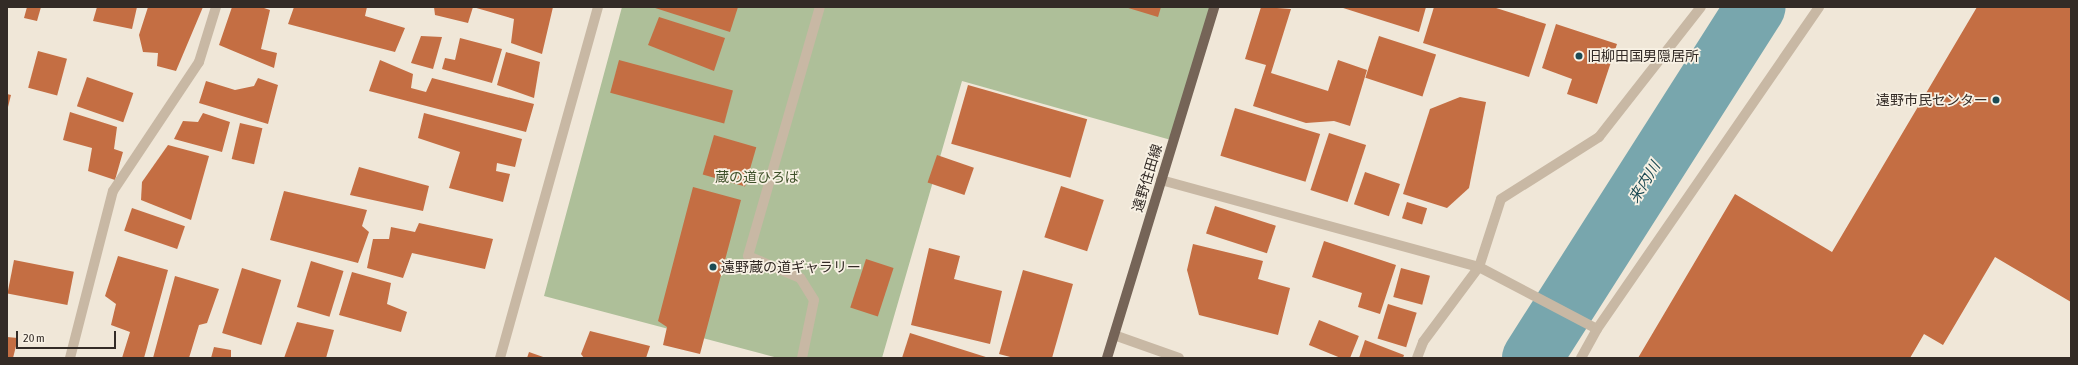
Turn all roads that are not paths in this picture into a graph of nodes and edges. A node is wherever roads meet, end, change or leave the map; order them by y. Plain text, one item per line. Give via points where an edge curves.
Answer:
1 (216, 7) edge
2 (598, 7) edge
3 (820, 7) edge
4 (1214, 7) edge
5 (1701, 7) edge
6 (1819, 7) edge
7 (1161, 180) junction
8 (1479, 268) junction
9 (1597, 329) junction
10 (1114, 335) junction
11 (70, 358) edge
12 (500, 358) edge
13 (802, 358) edge
14 (1107, 358) edge
15 (1179, 358) edge
16 (1417, 358) edge
17 (1581, 358) edge

1 - 11 street via 199,62 113,191
2 - 12 street
3 - 13 street via 748,256 800,278 814,300
4 - 7 main road, 遠野住田線
5 - 8 street via 1599,137 1501,199
6 - 9 street
7 - 8 street
7 - 10 main road, 遠野住田線
8 - 9 street
8 - 16 street via 1423,342
9 - 17 street
10 - 14 main road, 遠野住田線
10 - 15 street

